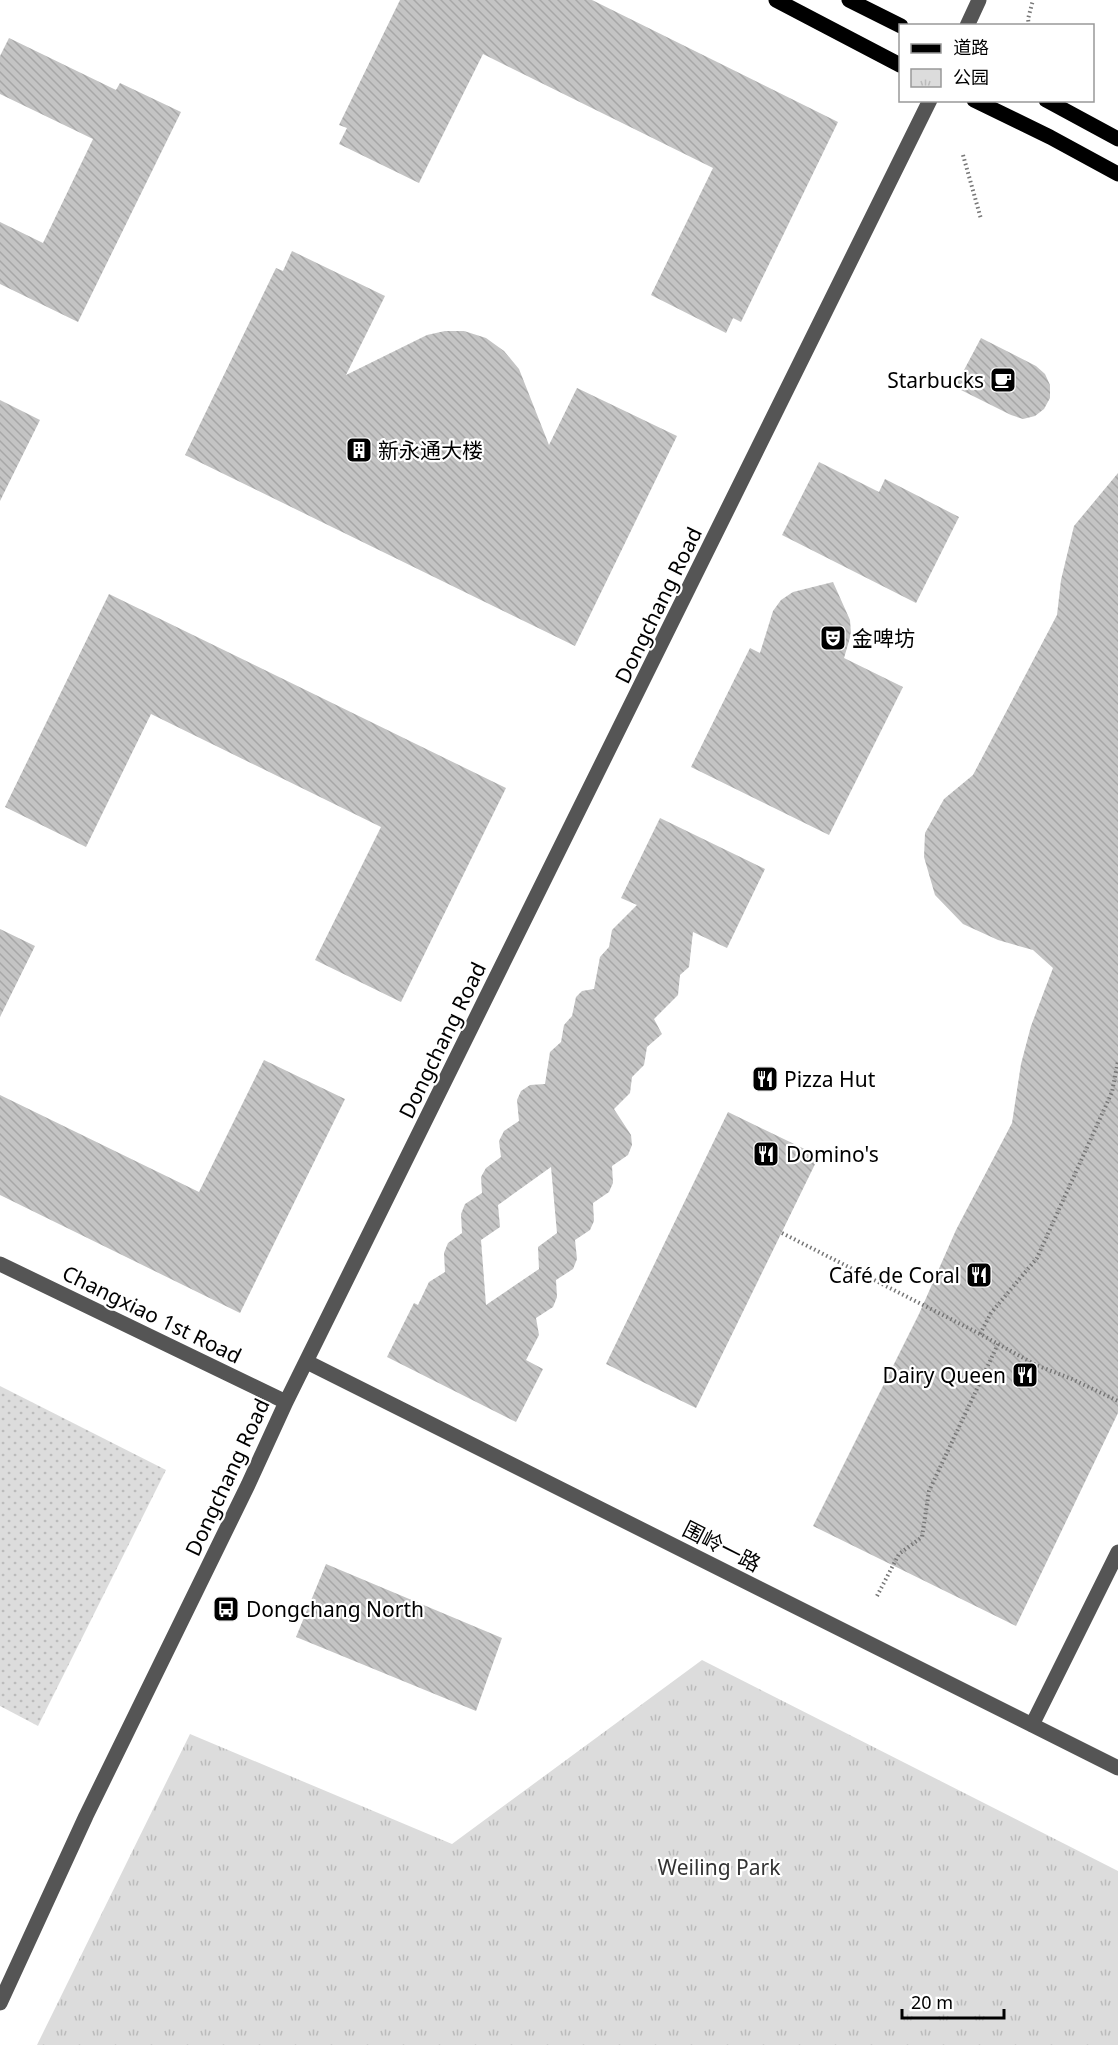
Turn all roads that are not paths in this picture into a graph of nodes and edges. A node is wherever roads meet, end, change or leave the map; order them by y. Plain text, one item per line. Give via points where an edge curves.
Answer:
1 (776, 0) edge
2 (849, 0) edge
3 (979, 0) edge
4 (968, 24) edge
5 (899, 25) edge
6 (899, 64) edge
7 (929, 102) edge
8 (978, 102) edge
9 (1050, 102) edge
10 (1118, 139) edge
11 (1118, 174) edge
12 (0, 1264) edge
13 (307, 1362) junction
14 (286, 1402) junction
15 (1118, 1552) edge
16 (1032, 1725) junction
17 (1118, 1768) edge
18 (0, 2003) edge

1 - 6 main road
2 - 5 main road
3 - 4 street
7 - 13 street, Dongchang Road
8 - 11 main road
9 - 10 main road
12 - 14 street, Changxiao 1st Road
13 - 14 street, Dongchang Road
13 - 16 street, 围岭一路
14 - 18 street, Dongchang Road
15 - 16 street
16 - 17 street, 围岭一路

